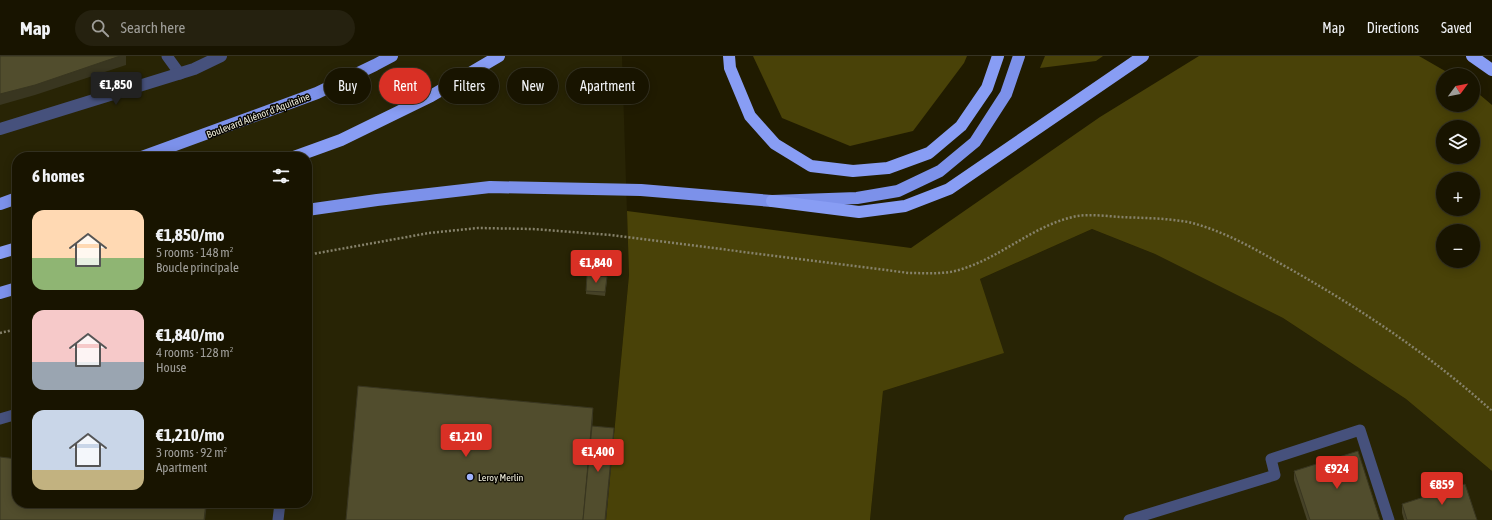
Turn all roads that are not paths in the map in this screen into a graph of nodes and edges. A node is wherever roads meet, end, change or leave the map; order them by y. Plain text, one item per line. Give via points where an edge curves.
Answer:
1 (167, 56) edge
2 (221, 56) edge
3 (392, 56) edge
4 (499, 56) edge
5 (729, 56) edge
6 (998, 56) edge
7 (1019, 56) edge
8 (1143, 56) edge
9 (1472, 56) edge
10 (1492, 70) edge
11 (180, 74) junction
12 (0, 129) edge
13 (156, 152) edge
14 (308, 152) edge
15 (12, 200) edge
16 (772, 201) junction
17 (0, 204) edge
18 (312, 209) edge
19 (12, 249) edge
20 (0, 253) edge
21 (12, 289) edge
22 (0, 293) edge
23 (12, 415) edge
24 (0, 419) edge
25 (279, 508) edge
26 (278, 520) edge
27 (1129, 520) edge
28 (1389, 520) edge

1 - 11 lane
2 - 11 street
3 - 13 highway, Boulevard Aliénor d'Aquitaine via 317,93
4 - 14 highway via 431,96 341,140
5 - 6 highway via 730,68 750,116 775,144 811,166 853,171 888,168 929,153 961,126 987,88
7 - 16 highway via 1006,94 975,142 940,171 898,191 857,198
8 - 16 highway via 949,189 934,195 905,206 859,212
9 - 10 highway
11 - 12 street
15 - 17 highway
16 - 18 highway via 641,190 490,187
19 - 20 highway
21 - 22 highway
23 - 24 lane
25 - 26 lane
27 - 28 lane via 1275,475 1271,459 1360,430

